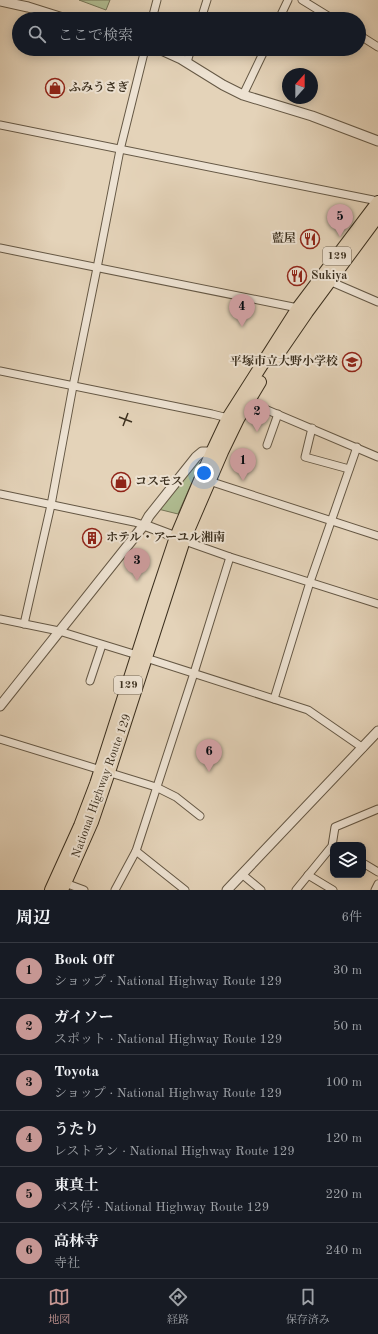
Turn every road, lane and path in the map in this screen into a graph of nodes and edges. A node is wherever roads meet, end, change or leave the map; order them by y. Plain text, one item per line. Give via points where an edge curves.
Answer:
1 (158, 0) edge
2 (207, 0) edge
3 (288, 0) edge
4 (302, 0) edge
5 (0, 1) edge
6 (44, 12) edge
7 (154, 12) edge
8 (203, 12) edge
9 (282, 12) edge
10 (322, 12) edge
11 (366, 38) edge
12 (377, 44) edge
13 (143, 56) edge
14 (174, 56) edge
15 (189, 56) edge
16 (262, 56) edge
17 (187, 62) junction
18 (243, 95) junction
19 (0, 125) edge
20 (378, 141) edge
21 (120, 150) junction
22 (377, 205) edge
23 (0, 248) edge
24 (97, 268) junction
25 (325, 279) junction
26 (378, 302) edge
27 (298, 308) junction
28 (0, 371) edge
29 (73, 386) junction
30 (244, 400) junction
31 (278, 414) junction
32 (228, 418) junction
33 (312, 428) junction
34 (267, 445) dead end
35 (357, 447) junction
36 (212, 452) junction
37 (378, 457) edge
38 (349, 469) junction
39 (205, 479) junction
40 (0, 494) edge
41 (51, 505) junction
42 (331, 521) junction
43 (144, 525) junction
44 (378, 536) edge
45 (180, 539) junction
46 (230, 557) junction
47 (310, 582) junction
48 (378, 604) edge
49 (0, 619) edge
50 (24, 624) junction
51 (59, 631) junction
52 (102, 645) junction
53 (142, 657) junction
54 (194, 673) junction
55 (90, 681) dead end
56 (274, 698) junction
57 (0, 706) edge
58 (378, 731) edge
59 (0, 738) edge
60 (363, 748) junction
61 (105, 771) junction
62 (156, 787) junction
63 (378, 809) edge
64 (200, 816) dead end
65 (333, 842) edge
66 (330, 848) edge
67 (136, 851) junction
68 (366, 865) edge
69 (378, 872) edge
70 (243, 875) junction
71 (308, 875) junction
72 (378, 884) edge
73 (64, 887) edge
74 (51, 890) edge
75 (84, 890) edge
76 (115, 890) edge
77 (185, 890) edge
78 (227, 890) edge
79 (261, 890) edge
80 (296, 890) edge
81 (334, 890) edge
82 (375, 890) edge

1 - 7 street
2 - 8 street
3 - 9 street
4 - 10 street
5 - 6 street
11 - 12 street
13 - 21 street
14 - 17 street
15 - 17 street
16 - 18 street
17 - 18 street
18 - 20 street via 312,116
19 - 21 street
21 - 22 street
21 - 24 street
22 - 25 highway, National Highway Route 129 / 129
23 - 24 street
24 - 27 street
24 - 29 street
25 - 26 street
25 - 27 highway, National Highway Route 129 / 129
25 - 30 highway, National Highway Route 129 / 129 via 268,370
27 - 30 highway, National Highway Route 129 / 129
28 - 29 street
29 - 32 street
29 - 41 street
30 - 31 street
30 - 32 highway, National Highway Route 129 / 129
30 - 39 highway, National Highway Route 129 / 129 via 225,446
31 - 33 street
31 - 34 street
32 - 36 highway, National Highway Route 129 / 129
33 - 35 street
33 - 38 street via 305,456
35 - 37 street
35 - 38 street
36 - 39 highway, National Highway Route 129 / 129
36 - 43 street via 202,452 196,457
38 - 42 street
39 - 42 street
39 - 45 highway, National Highway Route 129 / 129
40 - 41 street
41 - 43 street
41 - 50 street
42 - 44 street
42 - 47 street
43 - 45 street
43 - 51 street
45 - 46 street
45 - 53 highway, National Highway Route 129 / 129
46 - 47 street
46 - 54 street
47 - 48 street
47 - 56 street
49 - 50 street
50 - 51 street
51 - 52 street
51 - 57 street
52 - 53 street
52 - 55 street
53 - 54 street
53 - 61 highway, National Highway Route 129 / 129
54 - 56 street
54 - 62 street
56 - 60 street via 308,710
58 - 60 street
59 - 61 street
60 - 70 street
61 - 62 street
61 - 73 highway, National Highway Route 129 / 129 via 92,822
61 - 74 highway, National Highway Route 129 / 129
62 - 64 street
62 - 67 street
63 - 65 street via 335,827
66 - 71 street
67 - 76 street
67 - 77 street
68 - 69 street
70 - 78 street
70 - 79 street
71 - 80 street
71 - 81 street
72 - 82 street
73 - 75 street

